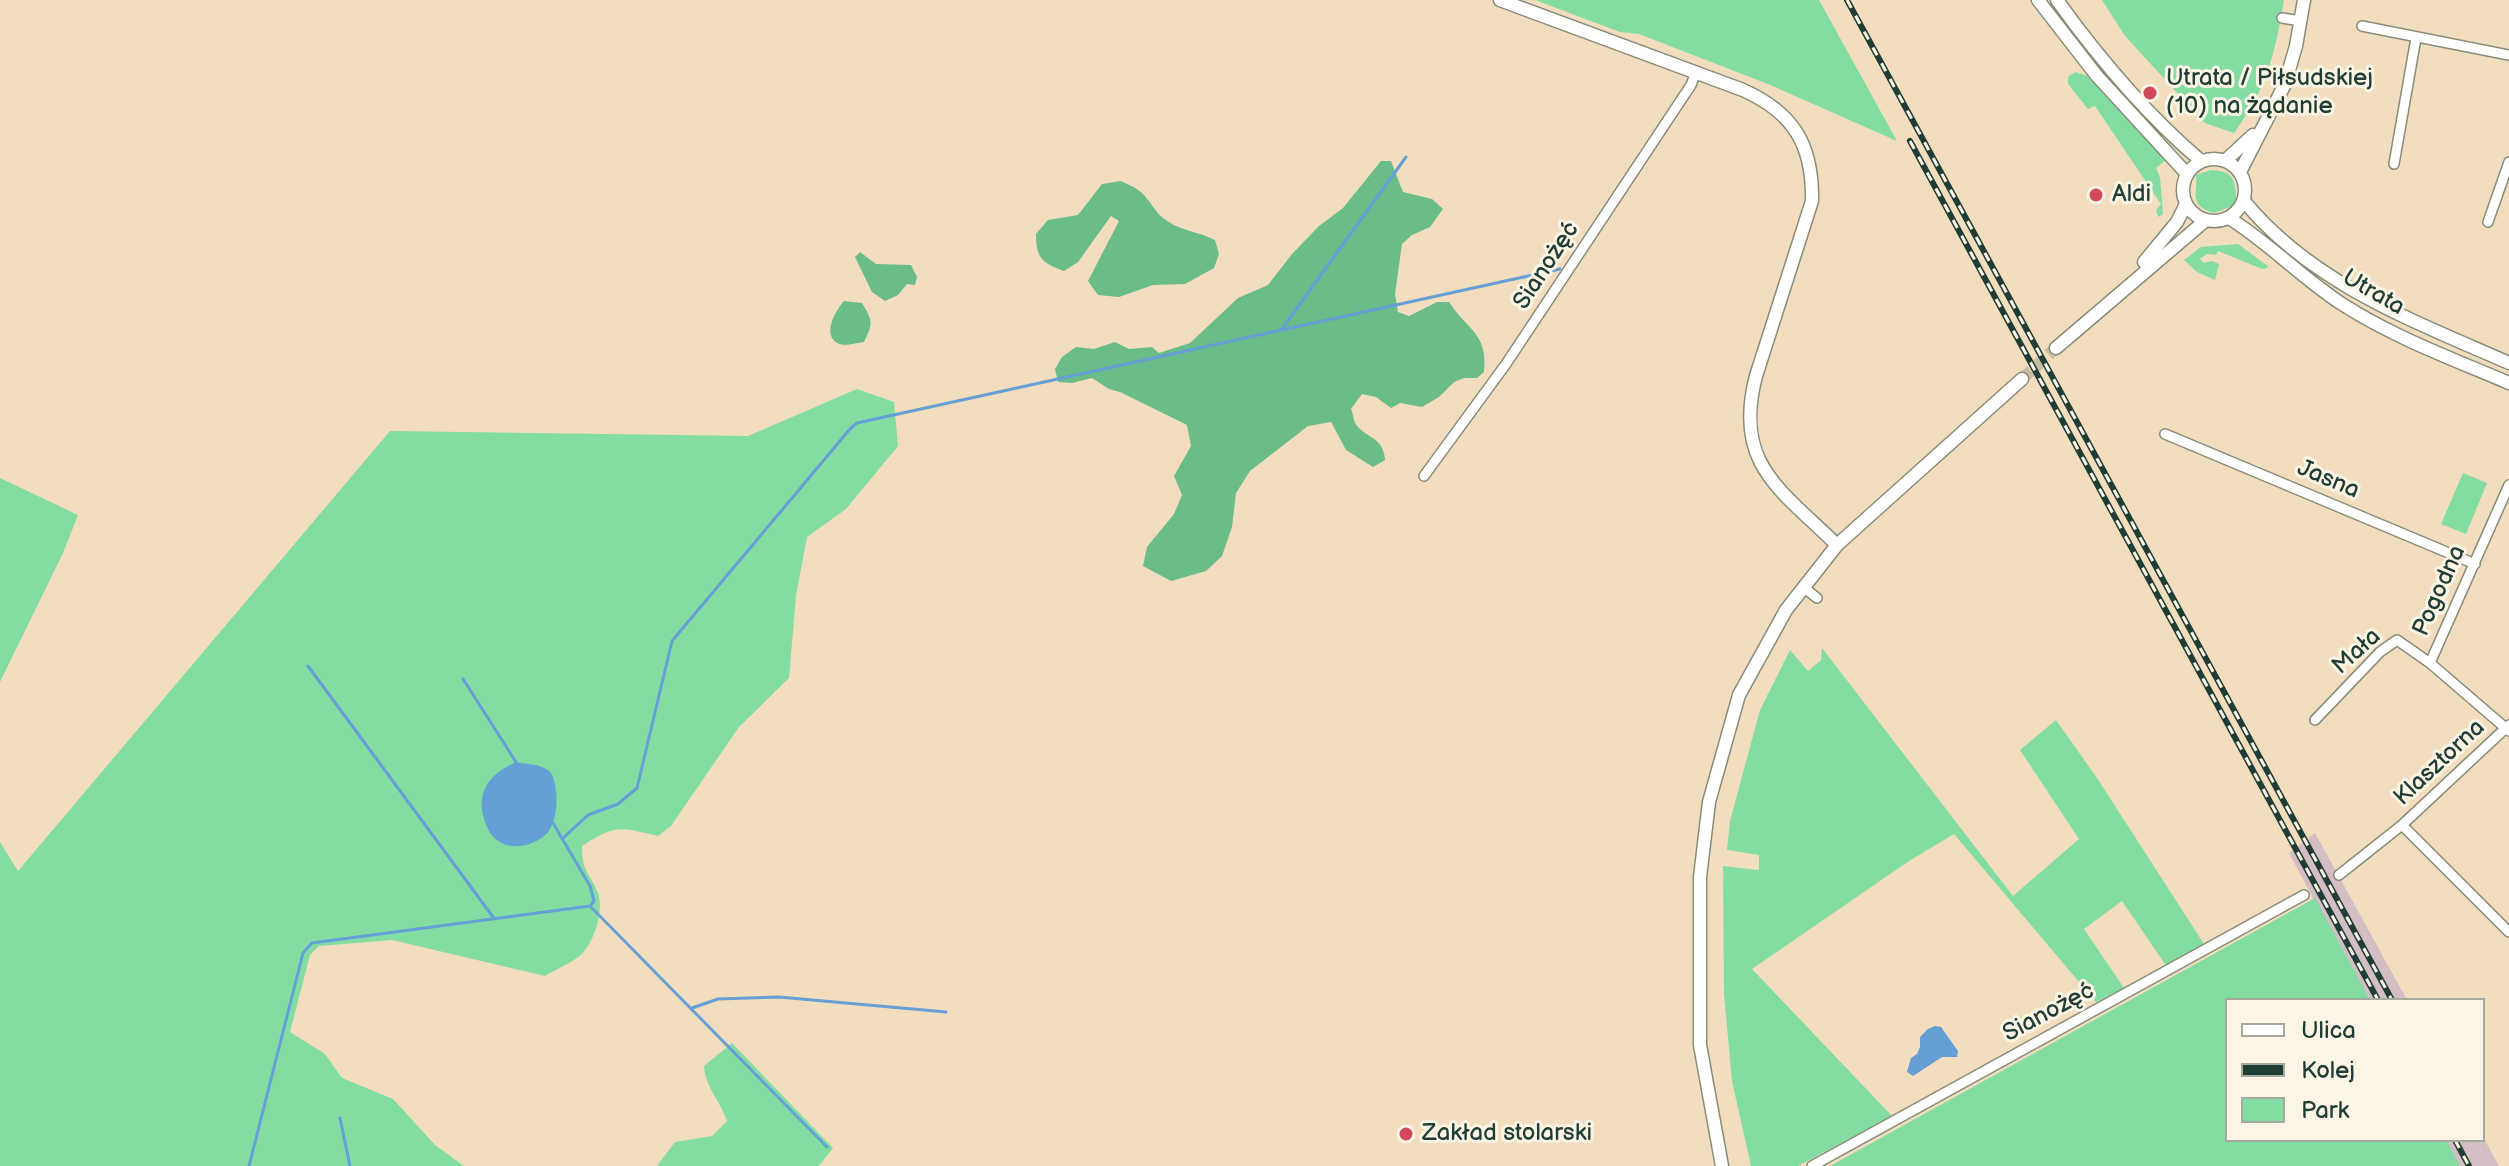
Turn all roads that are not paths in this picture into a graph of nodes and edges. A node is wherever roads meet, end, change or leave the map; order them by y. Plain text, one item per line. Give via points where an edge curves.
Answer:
1 (1500, 0) edge
2 (2038, 0) edge
3 (2057, 0) edge
4 (2304, 0) edge
5 (2282, 18) dead end
6 (2301, 21) junction
7 (2362, 26) dead end
8 (2416, 38) junction
9 (2509, 55) edge
10 (1696, 72) junction
11 (2262, 125) junction
12 (2226, 160) junction
13 (2201, 161) junction
14 (2509, 162) edge
15 (2394, 164) dead end
16 (2240, 172) junction
17 (2187, 174) junction
18 (2244, 201) junction
19 (2186, 204) junction
20 (2229, 218) junction
21 (2206, 220) junction
22 (2488, 222) dead end
23 (2107, 303) junction
24 (2056, 348) tunnel mouth
25 (2509, 363) edge
26 (2022, 379) tunnel mouth
27 (2509, 383) edge
28 (2165, 434) dead end
29 (1424, 476) dead end
30 (2509, 485) edge
31 (2504, 506) edge
32 (1837, 545) junction
33 (2475, 564) junction
34 (1803, 587) junction
35 (1817, 598) dead end
36 (2430, 663) junction
37 (2315, 720) dead end
38 (2508, 728) edge
39 (2402, 825) junction
40 (2339, 875) dead end
41 (2304, 895) dead end
42 (2509, 932) edge
43 (1722, 1166) edge
44 (1812, 1166) edge

1 - 10 main road
2 - 17 main road via 2092,70
3 - 13 main road via 2104,62
4 - 6 main road
5 - 6 street
6 - 11 main road via 2285,84
7 - 8 street
8 - 9 street
8 - 15 street
10 - 29 street, Sianożęć via 1506,364
10 - 32 main road via 1773,106 1799,134 1810,162 1812,201 1756,376 1748,429 1759,463
11 - 12 main road
11 - 16 main road
12 - 13 main road
12 - 16 main road
13 - 17 main road
14 - 22 street
16 - 18 main road
17 - 19 main road
18 - 20 main road
18 - 25 main road, Utrata via 2284,241 2361,296
19 - 21 main road
19 - 23 main road via 2177,222
20 - 21 main road
20 - 27 main road, Utrata via 2357,313
21 - 23 main road
23 - 24 main road
26 - 32 main road
28 - 33 street, Jasna
30 - 31 street, Pogodna
31 - 33 street, Pogodna
32 - 34 main road
33 - 36 street, Pogodna
34 - 35 street
34 - 43 main road via 1739,695 1705,819 1700,1045
36 - 37 street, Mała via 2397,640
36 - 38 street, Pogodna
38 - 39 street, Klasztorna
39 - 40 street
39 - 42 street, Klasztorna
41 - 44 street, Sianożęć

